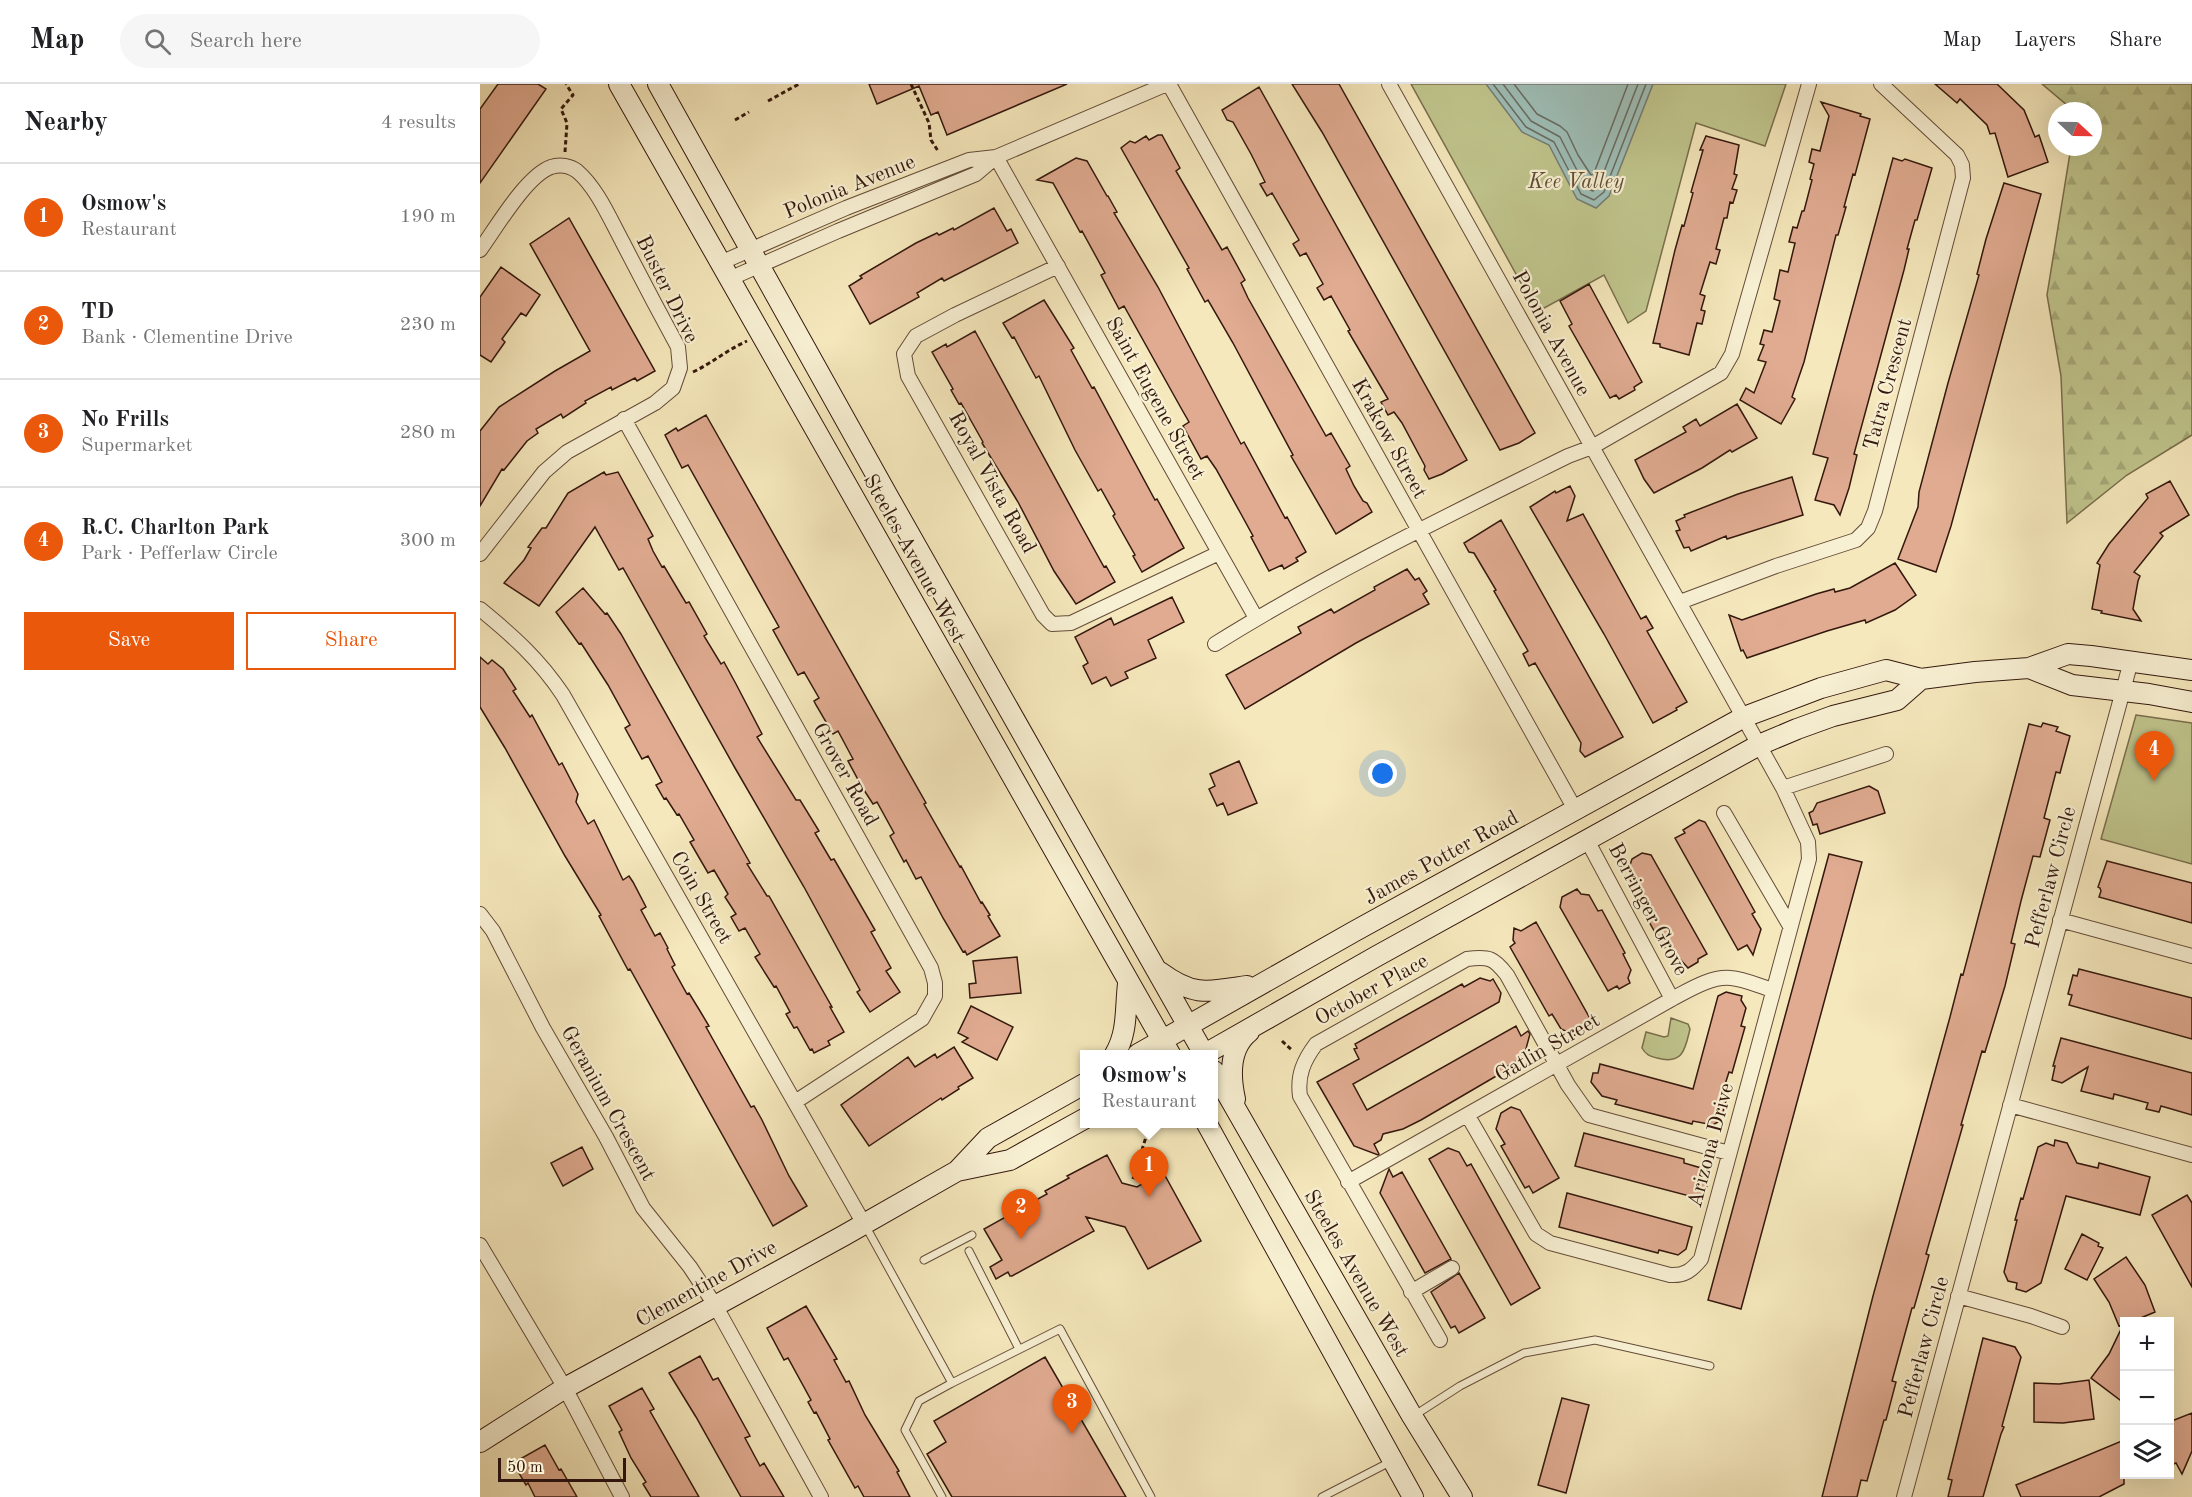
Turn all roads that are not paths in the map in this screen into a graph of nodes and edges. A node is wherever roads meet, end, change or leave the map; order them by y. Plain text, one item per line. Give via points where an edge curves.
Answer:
1 (619, 84) edge
2 (658, 84) edge
3 (1168, 84) edge
4 (1389, 84) edge
5 (1809, 84) edge
6 (1881, 84) edge
7 (996, 157) junction
8 (480, 250) edge
9 (754, 257) junction
10 (1058, 266) junction
11 (725, 271) junction
12 (624, 419) junction
13 (1592, 447) junction
14 (1418, 531) junction
15 (1219, 553) junction
16 (480, 554) edge
17 (1680, 602) junction
18 (480, 609) edge
19 (1256, 618) junction
20 (1215, 644) dead end
21 (2131, 661) junction
22 (2029, 668) junction
23 (2192, 670) edge
24 (1921, 679) junction
25 (2122, 691) junction
26 (2192, 702) edge
27 (1744, 717) junction
28 (1759, 745) junction
29 (1886, 754) dead end
30 (1783, 788) junction
31 (1576, 811) junction
32 (1724, 813) dead end
33 (1587, 840) junction
34 (480, 914) edge
35 (2060, 920) junction
36 (1790, 926) junction
37 (2192, 956) edge
38 (1150, 961) junction
39 (1128, 984) junction
40 (1259, 985) junction
41 (1773, 990) junction
42 (1672, 999) junction
43 (1265, 1019) junction
44 (1188, 1026) junction
45 (1166, 1048) edge
46 (1117, 1050) edge
47 (1202, 1050) edge
48 (1211, 1050) edge
49 (1557, 1066) junction
50 (1218, 1078) edge
51 (1080, 1086) edge
52 (795, 1102) junction
53 (2010, 1105) junction
54 (1468, 1116) junction
55 (1080, 1121) edge
56 (1244, 1123) junction
57 (1209, 1128) edge
58 (1729, 1153) junction
59 (2192, 1155) edge
60 (957, 1171) junction
61 (1348, 1182) junction
62 (864, 1224) junction
63 (972, 1235) dead end
64 (480, 1245) edge
65 (969, 1251) dead end
66 (924, 1260) dead end
67 (1452, 1268) dead end
68 (1412, 1292) junction
69 (1958, 1296) junction
70 (715, 1305) junction
71 (2062, 1327) dead end
72 (1440, 1340) dead end
73 (1019, 1350) junction
74 (1710, 1366) dead end
75 (952, 1383) junction
76 (564, 1388) junction
77 (1412, 1416) junction
78 (480, 1442) edge
79 (1392, 1461) junction
80 (622, 1497) edge
81 (821, 1497) edge
82 (942, 1497) edge
83 (1151, 1497) edge
84 (1322, 1497) edge
85 (1413, 1497) edge
86 (1462, 1497) edge
87 (1904, 1497) edge

1 - 11 main road, Steeles Avenue West
2 - 9 main road, Steeles Avenue West
3 - 7 street, Polonia Avenue
3 - 14 street, Krakow Street
4 - 13 street, Polonia Avenue
5 - 13 street via 1732,354 1721,374
6 - 17 street, Tatra Crescent via 1957,155 1963,178 1875,511 1868,528 1856,540
7 - 9 street, Polonia Avenue via 969,160 846,208
7 - 10 street, Saint Eugene Street
8 - 12 street, Buster Drive via 526,186 543,171 553,166 570,166 579,173 594,193 678,347 680,368 673,388 655,403
9 - 11 street, Polonia Avenue
9 - 38 main road, Steeles Avenue West
10 - 15 street, Saint Eugene Street
10 - 15 street, Royal Vista Road via 916,336 904,354 908,376 1043,615 1052,624 1071,623
11 - 39 main road, Steeles Avenue West
12 - 16 street via 567,452 544,472
12 - 52 street, Grover Road via 931,968 935,996 921,1019
13 - 14 street
13 - 17 street, Polonia Avenue
14 - 19 street
14 - 31 street, Krakow Street
15 - 19 street, Saint Eugene Street
17 - 27 street
18 - 52 street, Coin Street via 546,669 563,695
19 - 20 street
21 - 22 main road, James Potter Road via 2068,654
21 - 23 main road, James Potter Road
21 - 25 street, Pefferlaw Circle
22 - 24 main road, James Potter Road
22 - 25 main road, James Potter Road via 2072,686
24 - 27 main road, James Potter Road via 1886,670 1821,688
24 - 28 main road via 1897,700 1833,716
25 - 26 main road, James Potter Road
25 - 35 street, Pefferlaw Circle
27 - 28 street
27 - 31 main road, James Potter Road
28 - 30 street, Arizona Drive
28 - 33 main road
29 - 30 street
30 - 36 street, Arizona Drive via 1808,842 1809,859
31 - 40 main road, James Potter Road
32 - 36 street
33 - 42 street, Berringer Grove
33 - 43 main road
34 - 70 street, Geranium Crescent via 493,931 643,1208
35 - 37 street
35 - 53 street, Pefferlaw Circle
36 - 41 street, Arizona Drive
38 - 40 main road via 1175,983 1190,990 1214,992
38 - 44 main road, Steeles Avenue West
39 - 45 main road, Steeles Avenue West
39 - 46 main road via 1126,1025
40 - 44 main road, James Potter Road
41 - 42 street, Gatlin Street via 1718,978
41 - 58 street, Arizona Drive
42 - 49 street, Gatlin Street
43 - 48 main road
43 - 56 main road via 1245,1036 1234,1053 1231,1081
44 - 45 main road, James Potter Road
44 - 47 main road, Steeles Avenue West
49 - 54 street, Gatlin Street
49 - 58 street, October Place via 1589,1115
49 - 61 street, October Place via 1507,975 1496,962 1483,957 1467,959 1316,1044 1305,1058 1298,1086 1300,1096
50 - 56 main road, Steeles Avenue West
51 - 60 main road, Clementine Drive via 988,1138
52 - 62 street, Coin Street
53 - 59 street
53 - 69 street, Pefferlaw Circle
54 - 58 street, Arizona Drive via 1536,1234 1550,1243 1670,1275 1691,1271 1701,1259
54 - 61 street, Gatlin Street
55 - 60 main road, Clementine Drive via 1010,1160
56 - 77 main road, Steeles Avenue West
57 - 79 main road
60 - 62 main road, Clementine Drive
61 - 68 street, October Place
62 - 70 main road, Clementine Drive
62 - 75 lane
63 - 66 lane
64 - 76 street
65 - 73 lane
67 - 68 street
68 - 72 street, October Place
69 - 71 street
69 - 87 street, Pefferlaw Circle
70 - 76 main road, Clementine Drive
70 - 81 street, Geranium Crescent
73 - 75 lane
73 - 83 lane via 1060,1329
74 - 77 lane via 1595,1340 1524,1353
75 - 82 lane via 919,1401 905,1430
76 - 78 main road, Clementine Drive
76 - 80 street
77 - 86 main road, Steeles Avenue West
79 - 84 lane
79 - 85 main road

